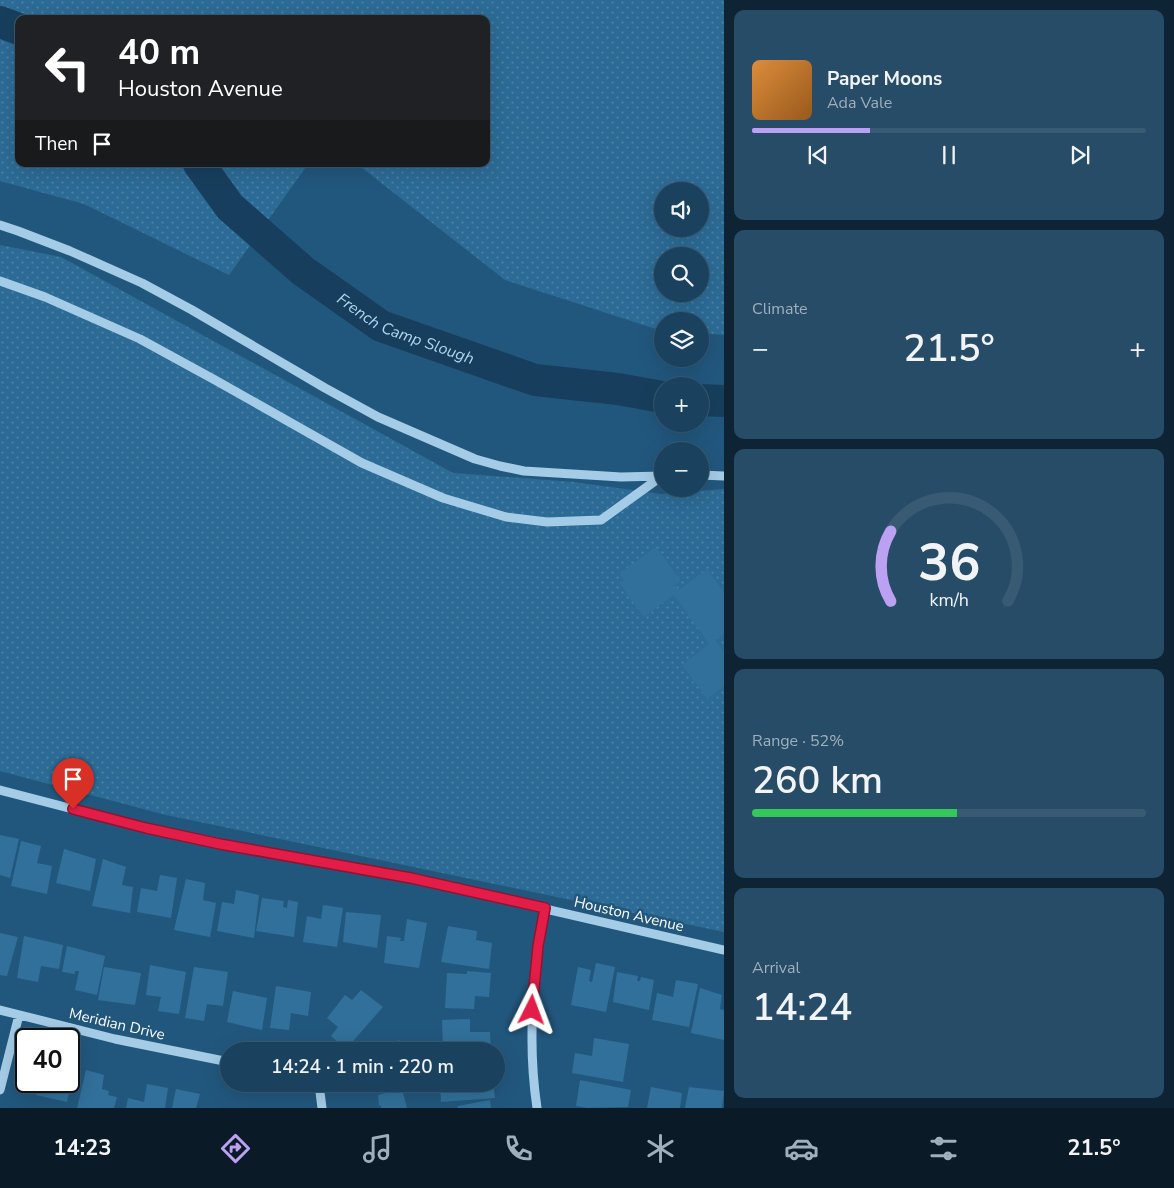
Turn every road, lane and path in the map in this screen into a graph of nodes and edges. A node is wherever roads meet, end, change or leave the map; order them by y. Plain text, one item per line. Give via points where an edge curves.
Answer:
1 (0, 225) edge
2 (0, 281) edge
3 (654, 476) edge
4 (709, 476) edge
5 (724, 476) edge
6 (654, 482) edge
7 (0, 790) edge
8 (545, 908) junction
9 (724, 950) edge
10 (0, 1010) edge
11 (19, 1015) junction
12 (220, 1060) edge
13 (0, 1090) edge
14 (321, 1092) edge
15 (322, 1108) edge
16 (537, 1108) edge

1 - 3 street via 142,283 378,417 475,459 524,471
2 - 6 street via 140,339 362,463 443,498 506,517 547,522 600,520
4 - 5 street
7 - 8 street, Houston Avenue via 146,828 411,878
8 - 9 street, Houston Avenue
8 - 16 street via 533,994 532,1043
10 - 11 street, Meridian Drive
11 - 12 street, Meridian Drive
11 - 13 street
14 - 15 street

